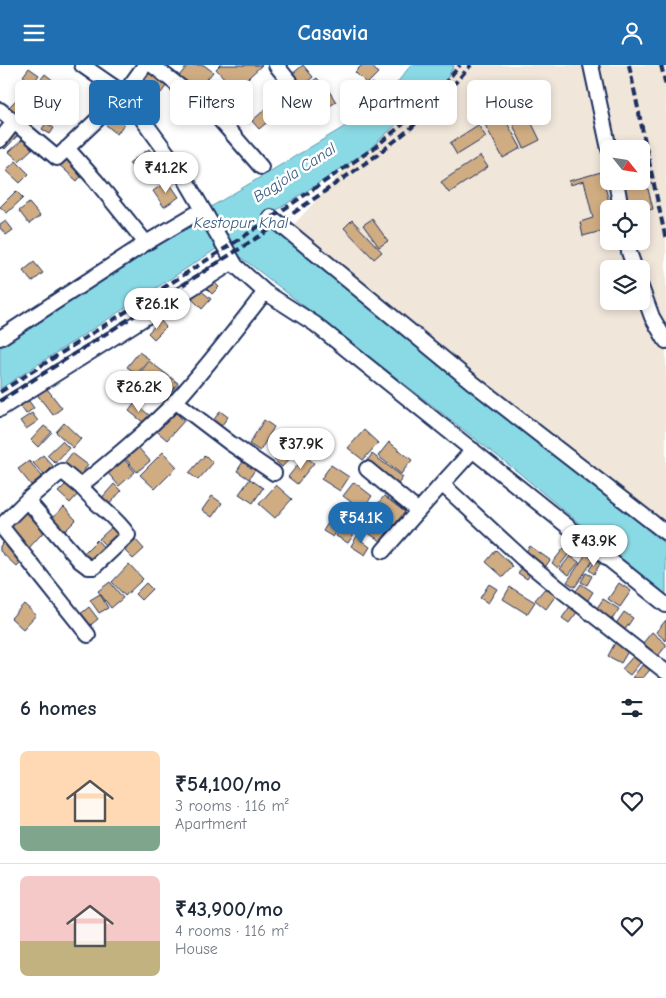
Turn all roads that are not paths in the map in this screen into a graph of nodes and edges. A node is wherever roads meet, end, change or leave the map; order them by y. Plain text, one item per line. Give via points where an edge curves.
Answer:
1 (82, 65) edge
2 (145, 65) edge
3 (152, 65) edge
4 (276, 65) edge
5 (591, 65) edge
6 (104, 80) edge
7 (134, 80) edge
8 (288, 80) edge
9 (0, 110) edge
10 (14, 123) junction
11 (91, 125) edge
12 (147, 125) edge
13 (0, 140) edge
14 (607, 140) edge
15 (67, 148) junction
16 (261, 167) dead end
17 (202, 210) junction
18 (271, 217) dead end
19 (146, 243) junction
20 (232, 260) junction
21 (265, 292) junction
22 (649, 310) edge
23 (0, 338) edge
24 (666, 341) edge
25 (175, 401) junction
26 (0, 409) edge
27 (473, 450) junction
28 (367, 469) dead end
29 (274, 473) dead end
30 (442, 484) junction
31 (80, 486) junction
32 (27, 500) junction
33 (418, 511) junction
34 (0, 526) edge
35 (666, 533) edge
36 (384, 551) dead end
37 (666, 605) edge
38 (88, 635) dead end
39 (666, 671) edge

1 - 6 street
2 - 7 street
3 - 16 street via 214,113
4 - 8 street
5 - 14 street
9 - 10 street
10 - 13 street
10 - 15 street via 57,158
11 - 15 street
12 - 17 street via 181,172
15 - 19 street
17 - 19 street
17 - 20 street
18 - 35 street via 473,383
19 - 23 street
20 - 21 street
20 - 26 street
21 - 25 street
21 - 27 street via 315,324
22 - 24 street
25 - 29 street
25 - 31 street via 149,428
27 - 30 street
27 - 37 street
28 - 33 street
30 - 33 street
30 - 39 street via 522,558
31 - 32 street via 62,471
31 - 32 street via 128,535 94,567 80,561
32 - 34 street
33 - 36 street
34 - 38 street

